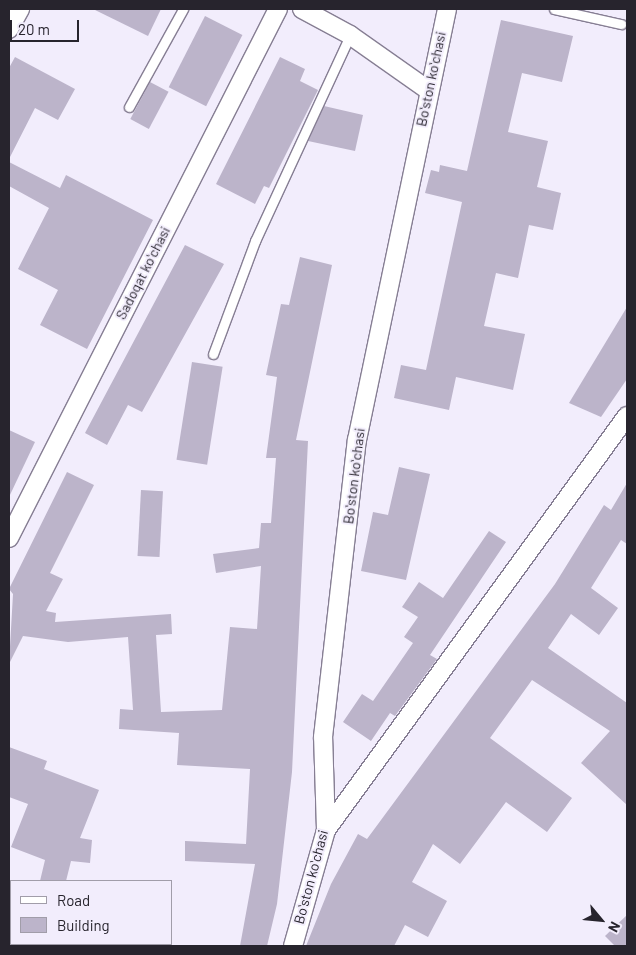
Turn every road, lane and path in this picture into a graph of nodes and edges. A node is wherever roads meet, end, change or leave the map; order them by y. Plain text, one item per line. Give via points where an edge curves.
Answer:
1 (20, 9) edge
2 (183, 9) edge
3 (278, 9) edge
4 (302, 9) edge
5 (447, 9) edge
6 (554, 9) edge
7 (621, 24) dead end
8 (9, 29) edge
9 (350, 35) junction
10 (428, 90) junction
11 (129, 107) dead end
12 (213, 354) dead end
13 (627, 416) edge
14 (9, 538) edge
15 (326, 830) junction
16 (293, 946) edge

1 - 8 street
2 - 11 lane
3 - 14 street, Sadoqat koʻchasi
4 - 9 street
5 - 10 street, Boʻston koʻchasi
6 - 7 lane
9 - 10 street
9 - 12 lane via 255,241
10 - 15 street, Boʻston koʻchasi via 357,440 323,737
13 - 15 street
15 - 16 street, Boʻston koʻchasi

